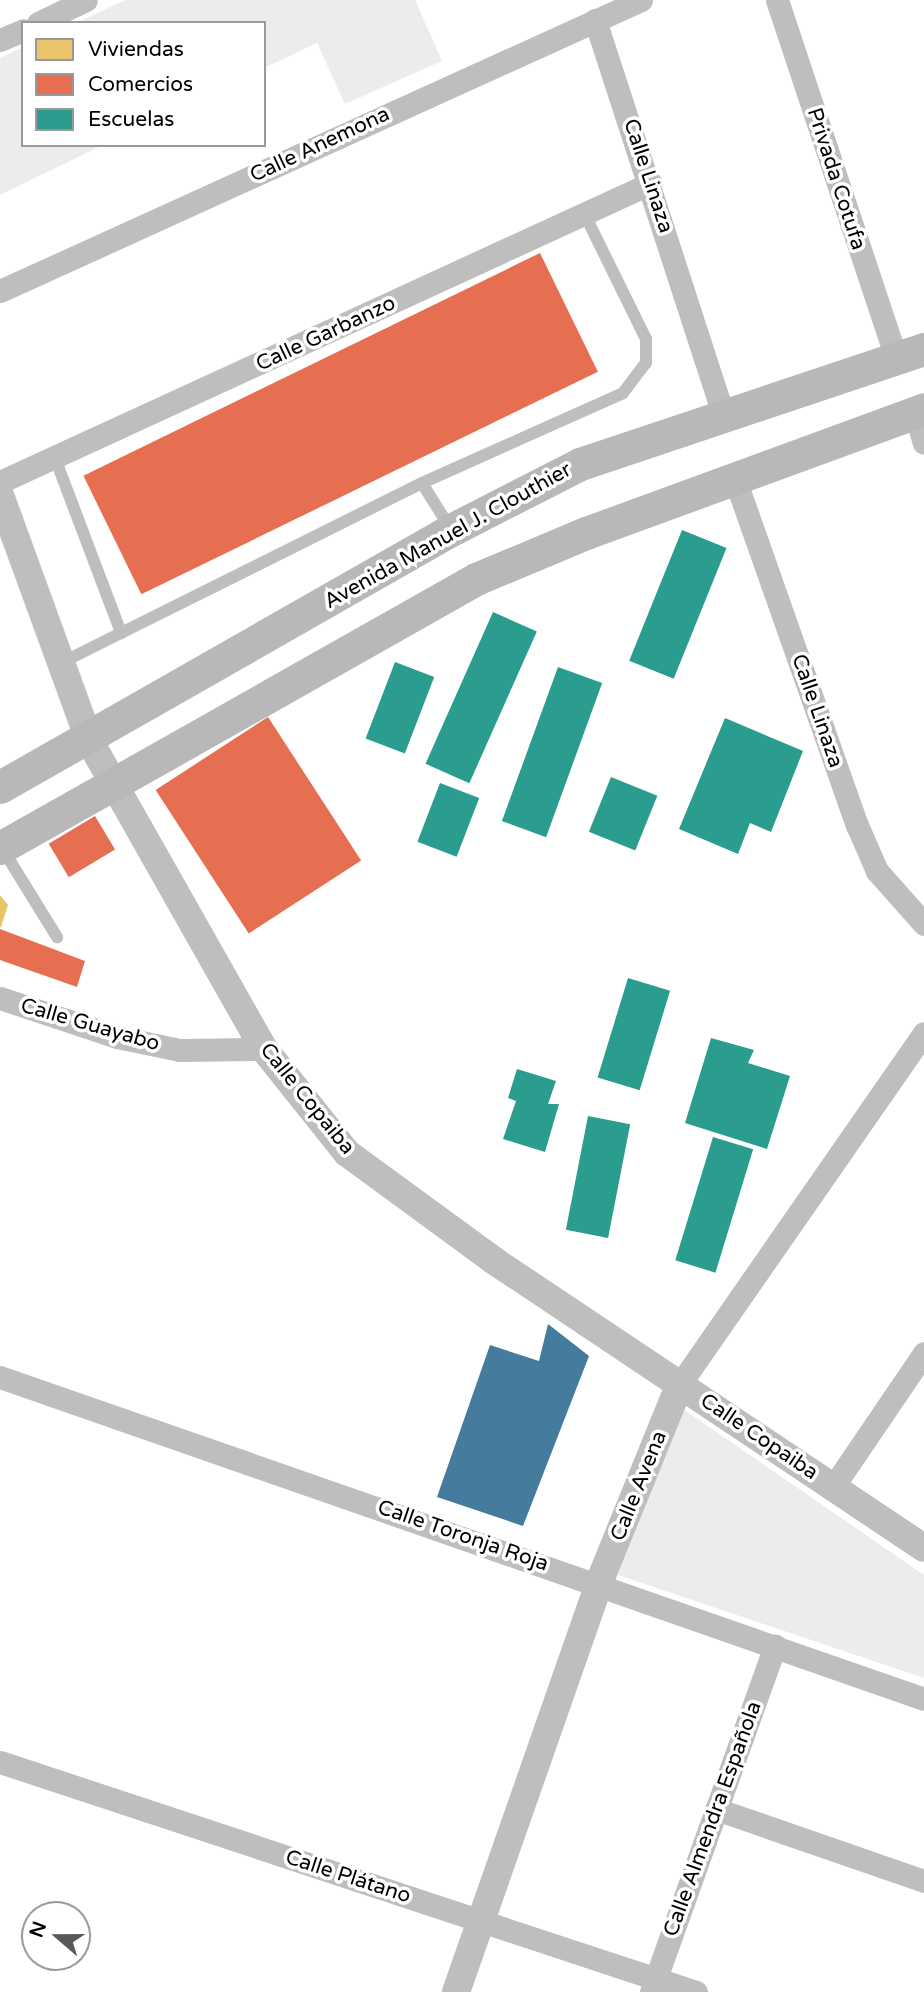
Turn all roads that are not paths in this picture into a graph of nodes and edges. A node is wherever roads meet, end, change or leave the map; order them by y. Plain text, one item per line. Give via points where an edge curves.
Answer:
1 (86, 0) edge
2 (641, 0) edge
3 (777, 0) edge
4 (595, 20) junction
5 (42, 21) edge
6 (21, 31) edge
7 (0, 40) edge
8 (651, 183) junction
9 (585, 215) junction
10 (0, 291) edge
11 (910, 353) edge
12 (723, 413) junction
13 (921, 421) edge
14 (55, 458) junction
15 (0, 482) edge
16 (736, 482) junction
17 (422, 483) junction
18 (0, 495) edge
19 (451, 530) junction
20 (476, 579) junction
21 (121, 633) junction
22 (61, 663) junction
23 (89, 740) junction
24 (113, 783) junction
25 (0, 787) edge
26 (1, 847) edge
27 (924, 924) edge
28 (57, 937) dead end
29 (0, 998) edge
30 (924, 1033) edge
31 (264, 1048) junction
32 (924, 1353) edge
33 (0, 1377) edge
34 (680, 1384) junction
35 (832, 1487) junction
36 (924, 1548) edge
37 (599, 1583) junction
38 (775, 1646) junction
39 (924, 1699) edge
40 (0, 1762) edge
41 (716, 1809) junction
42 (924, 1881) edge
43 (481, 1921) junction
44 (653, 1985) edge
45 (456, 1992) edge
46 (696, 1992) edge

1 - 5 street
2 - 4 street, Calle Anemona
3 - 11 street, Privada Cotufa
4 - 8 street, Calle Linaza
4 - 10 street, Calle Anemona
6 - 7 street
8 - 9 street, Calle Garbanzo
8 - 12 street, Calle Linaza
9 - 14 street, Calle Garbanzo
9 - 17 lane via 646,339 646,363 637,380 623,393
11 - 12 main road, Avenida Manuel J. Clouthier
12 - 19 main road, Avenida Manuel J. Clouthier via 580,464
13 - 16 main road
14 - 15 street, Calle Garbanzo
14 - 21 lane
16 - 20 main road via 586,533
16 - 27 street, Calle Linaza via 862,837 877,871
17 - 19 lane
17 - 21 lane
18 - 22 street, Calle Copaiba
19 - 20 main road
19 - 23 main road, Avenida Manuel J. Clouthier
20 - 24 main road
21 - 22 lane
22 - 23 street, Calle Copaiba
23 - 24 street, Calle Copaiba
23 - 25 main road, Avenida Manuel J. Clouthier
24 - 26 main road
24 - 31 street, Calle Copaiba
26 - 28 lane
29 - 31 street, Calle Guayabo via 117,1037 180,1049
30 - 34 street, Calle Avena
31 - 34 street, Calle Copaiba via 347,1153 419,1210
32 - 35 street
33 - 37 street, Calle Toronja Roja
34 - 35 street, Calle Copaiba
34 - 37 street, Calle Avena
35 - 36 street, Calle Copaiba
37 - 38 street, Calle Toronja Roja
37 - 43 street, Calle Avena
38 - 39 street, Calle Toronja Roja
38 - 41 street, Calle Almendra Española
40 - 43 street, Calle Plátano
41 - 42 street
41 - 44 street, Calle Almendra Española
43 - 44 street, Calle Plátano
43 - 45 street, Calle Avena
44 - 46 street, Calle Plátano

